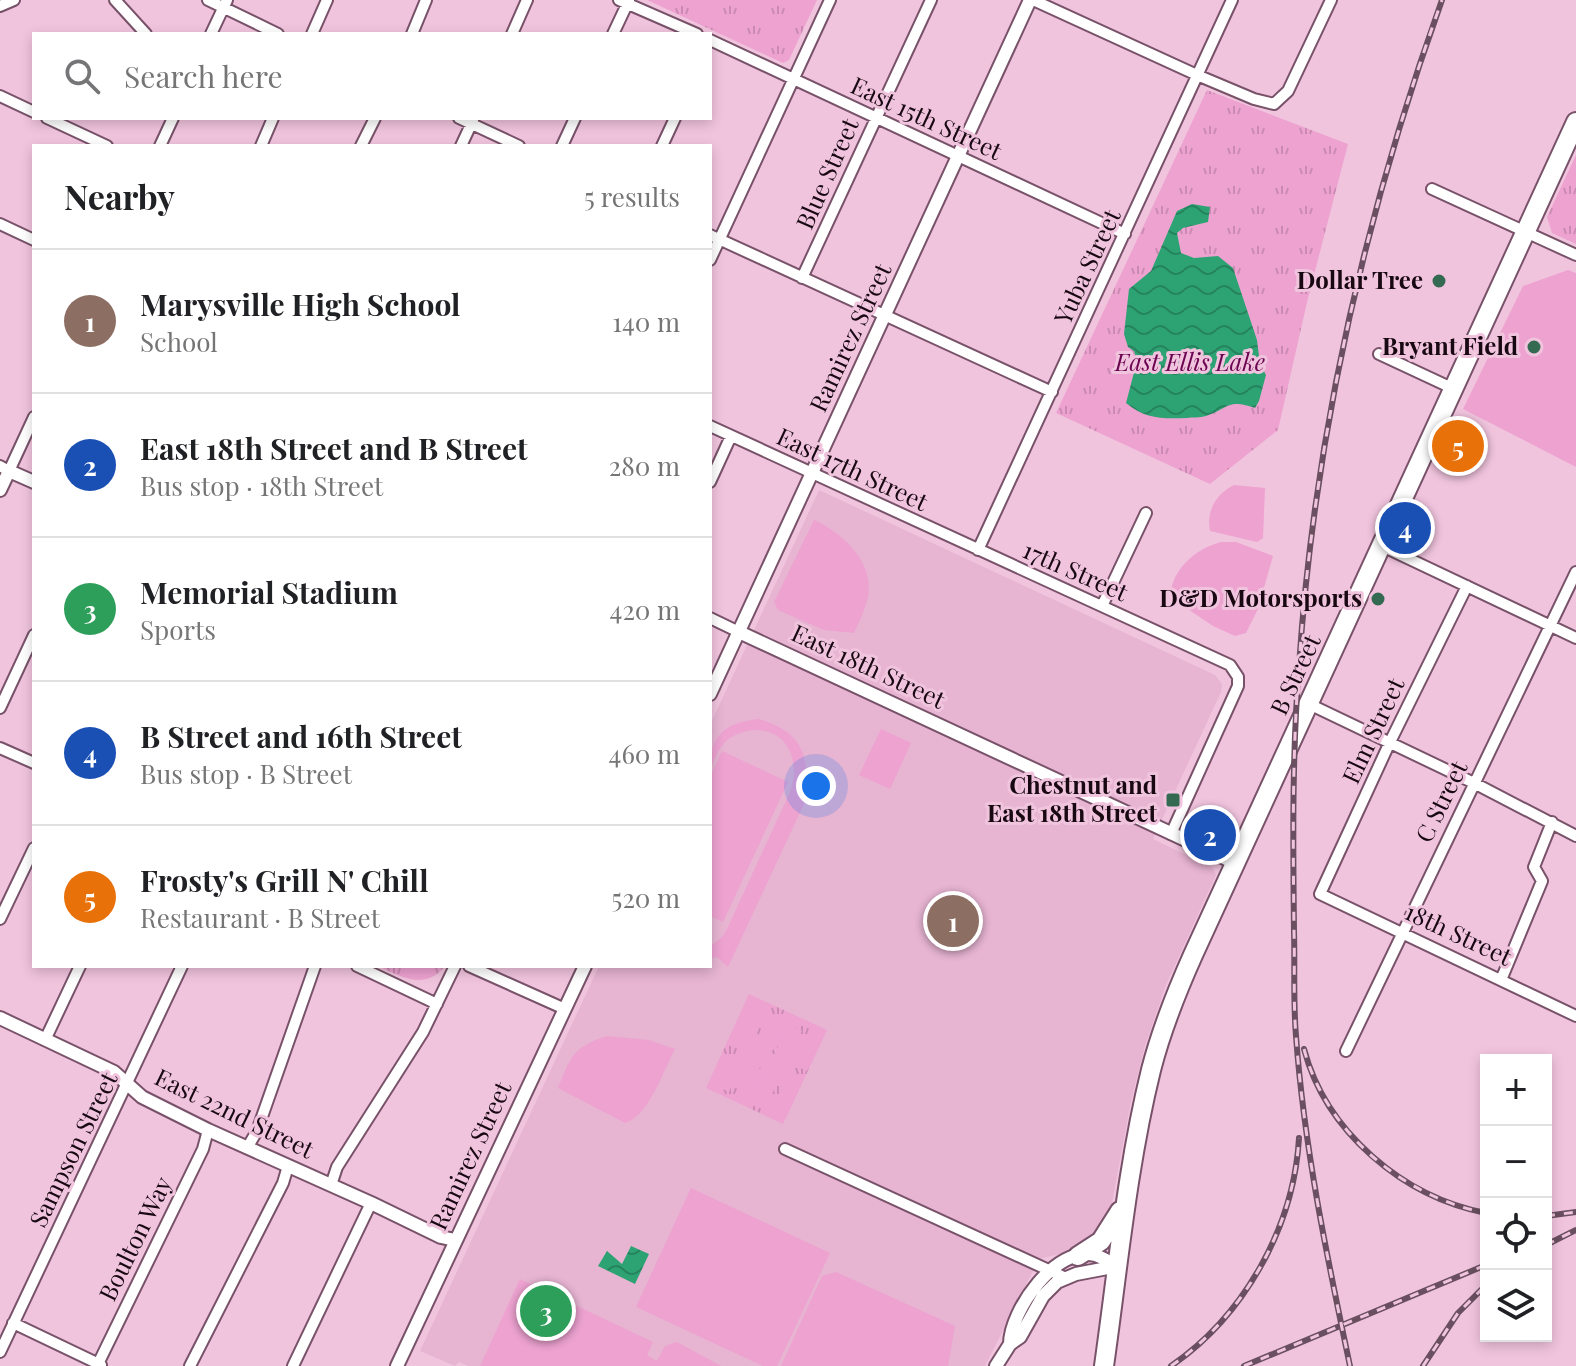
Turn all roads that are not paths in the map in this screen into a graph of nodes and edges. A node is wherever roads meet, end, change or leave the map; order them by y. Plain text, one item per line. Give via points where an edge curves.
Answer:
1 (14, 0) edge
2 (115, 0) edge
3 (208, 0) edge
4 (327, 0) edge
5 (426, 0) edge
6 (527, 0) edge
7 (830, 0) edge
8 (931, 0) edge
9 (1032, 0) edge
10 (1232, 0) edge
11 (1331, 0) edge
12 (625, 1) edge
13 (225, 4) edge
14 (0, 6) edge
15 (144, 32) edge
16 (212, 32) edge
17 (274, 32) edge
18 (313, 32) edge
19 (413, 32) edge
20 (513, 32) edge
21 (614, 32) edge
22 (693, 32) edge
23 (712, 41) edge
24 (1197, 75) junction
25 (794, 79) junction
26 (0, 96) edge
27 (32, 111) edge
28 (875, 119) junction
29 (51, 120) edge
30 (172, 120) edge
31 (272, 120) edge
32 (374, 120) edge
33 (574, 120) edge
34 (674, 120) edge
35 (473, 121) edge
36 (1576, 122) edge
37 (103, 144) edge
38 (161, 144) edge
39 (262, 144) edge
40 (362, 144) edge
41 (462, 144) edge
42 (515, 144) edge
43 (563, 144) edge
44 (663, 144) edge
45 (959, 157) junction
46 (1432, 189) dead end
47 (0, 224) edge
48 (1526, 231) junction
49 (1125, 234) junction
50 (715, 237) edge
51 (32, 239) edge
52 (1576, 255) edge
53 (802, 278) junction
54 (886, 315) junction
55 (1379, 354) dead end
56 (1454, 389) junction
57 (1052, 392) junction
58 (32, 421) edge
59 (712, 427) edge
60 (731, 436) junction
61 (5, 468) edge
62 (812, 473) junction
63 (712, 478) edge
64 (32, 481) edge
65 (0, 490) edge
66 (1146, 513) dead end
67 (1382, 546) junction
68 (978, 550) junction
69 (1576, 572) edge
70 (1467, 586) junction
71 (1102, 606) junction
72 (712, 619) edge
73 (1549, 625) junction
74 (739, 632) junction
75 (1576, 638) edge
76 (32, 639) edge
77 (712, 690) edge
78 (1309, 704) junction
79 (0, 708) edge
80 (1390, 742) junction
81 (0, 748) edge
82 (32, 762) edge
83 (1474, 783) junction
84 (1552, 822) junction
85 (1171, 834) junction
86 (1576, 836) edge
87 (32, 852) edge
88 (1235, 863) junction
89 (1320, 894) joint
90 (0, 919) edge
91 (1402, 933) junction
92 (79, 968) edge
93 (181, 968) edge
94 (314, 968) edge
95 (361, 968) edge
96 (454, 968) edge
97 (473, 968) edge
98 (584, 968) edge
99 (1501, 980) junction
100 (437, 1004) junction
101 (565, 1009) junction
102 (1576, 1016) edge
103 (0, 1018) edge
104 (45, 1040) junction
105 (1346, 1051) dead end
106 (128, 1084) junction
107 (208, 1130) junction
108 (247, 1148) junction
109 (785, 1149) dead end
110 (288, 1166) junction
111 (331, 1185) junction
112 (1127, 1197) junction
113 (371, 1203) junction
114 (455, 1240) junction
115 (1078, 1256) junction
116 (1118, 1266) junction
117 (1049, 1272) junction
118 (1066, 1278) junction
119 (13, 1323) junction
120 (1010, 1344) junction
121 (0, 1352) edge
122 (100, 1365) edge
123 (190, 1366) edge
124 (293, 1366) edge
125 (397, 1366) edge
126 (996, 1366) edge
127 (1104, 1366) edge

1 - 14 street
2 - 15 street
3 - 13 street
4 - 18 street
5 - 19 street
6 - 20 street
7 - 25 street
8 - 28 street, Blue Street
9 - 24 street
9 - 45 street, Ramirez Street
10 - 24 street, Yuba Street
11 - 24 street via 1288,91 1274,104
12 - 21 street
12 - 22 street
13 - 16 street
13 - 17 street
23 - 25 street, East 15th Street
24 - 49 street, Yuba Street
25 - 28 street, East 15th Street
25 - 50 street
26 - 27 street
28 - 45 street, East 15th Street
28 - 53 street, Blue Street
29 - 37 street
30 - 38 street
31 - 39 street
32 - 40 street
33 - 43 street
34 - 44 street
35 - 41 street
35 - 42 street
36 - 48 highway, B Street
45 - 49 street, East 15th Street
45 - 54 street, Ramirez Street
46 - 48 street
47 - 51 street
48 - 52 street
48 - 56 highway, B Street
49 - 57 street, Yuba Street
50 - 53 street
53 - 54 street
54 - 57 street
54 - 62 street, Ramirez Street
55 - 56 street
56 - 67 highway, B Street
57 - 68 street, Yuba Street
58 - 61 street
59 - 60 street, East 17th Street
60 - 62 street, East 17th Street
60 - 63 street
61 - 64 street
61 - 65 street
62 - 68 street, East 17th Street
62 - 74 street, Ramirez Street
66 - 71 street
67 - 70 street
67 - 78 highway, B Street
68 - 71 street, 17th Street
69 - 73 street, C Street
70 - 73 street
70 - 80 street, Elm Street
71 - 85 street, 17th Street via 1225,662 1238,677 1235,695
72 - 74 street, East 18th Street
73 - 75 street
73 - 83 street, C Street
74 - 77 street, Ramirez Street
74 - 85 street, East 18th Street
76 - 79 street
78 - 80 street
78 - 88 highway, B Street
80 - 83 street
80 - 89 street, Elm Street
81 - 82 street
83 - 84 street
83 - 91 street, C Street
84 - 86 street
84 - 99 street via 1534,867 1542,881
85 - 88 street
87 - 90 street
88 - 112 highway, B Street via 1159,1042
89 - 91 street, 18th Street
91 - 99 street, 18th Street
91 - 105 street, C Street
92 - 104 street
93 - 106 street, Sampson Street
94 - 108 street
95 - 100 street
96 - 100 street
97 - 101 street
98 - 101 street, Ramirez Street
99 - 102 street, 18th Street
100 - 111 street
101 - 114 street, Ramirez Street
103 - 104 street, East 22nd Street
104 - 106 street, East 22nd Street via 114,1072
106 - 107 street, East 22nd Street via 142,1097
106 - 119 street, Sampson Street
107 - 108 street, East 22nd Street
107 - 122 street, Boulton Way
108 - 110 street, East 22nd Street
109 - 117 street
110 - 111 street, East 22nd Street
110 - 123 street
111 - 113 street, East 22nd Street
112 - 115 highway via 1101,1241
112 - 116 highway, B Street
113 - 114 street, East 22nd Street
113 - 124 street
114 - 125 street, Ramirez Street
115 - 116 street via 1095,1255
115 - 117 street
116 - 118 street
116 - 127 highway, B Street
117 - 118 street
117 - 120 street via 1023,1304 1010,1330
118 - 120 street via 1049,1289 1020,1337
119 - 121 street, Sampson Street
119 - 122 street
120 - 126 street

